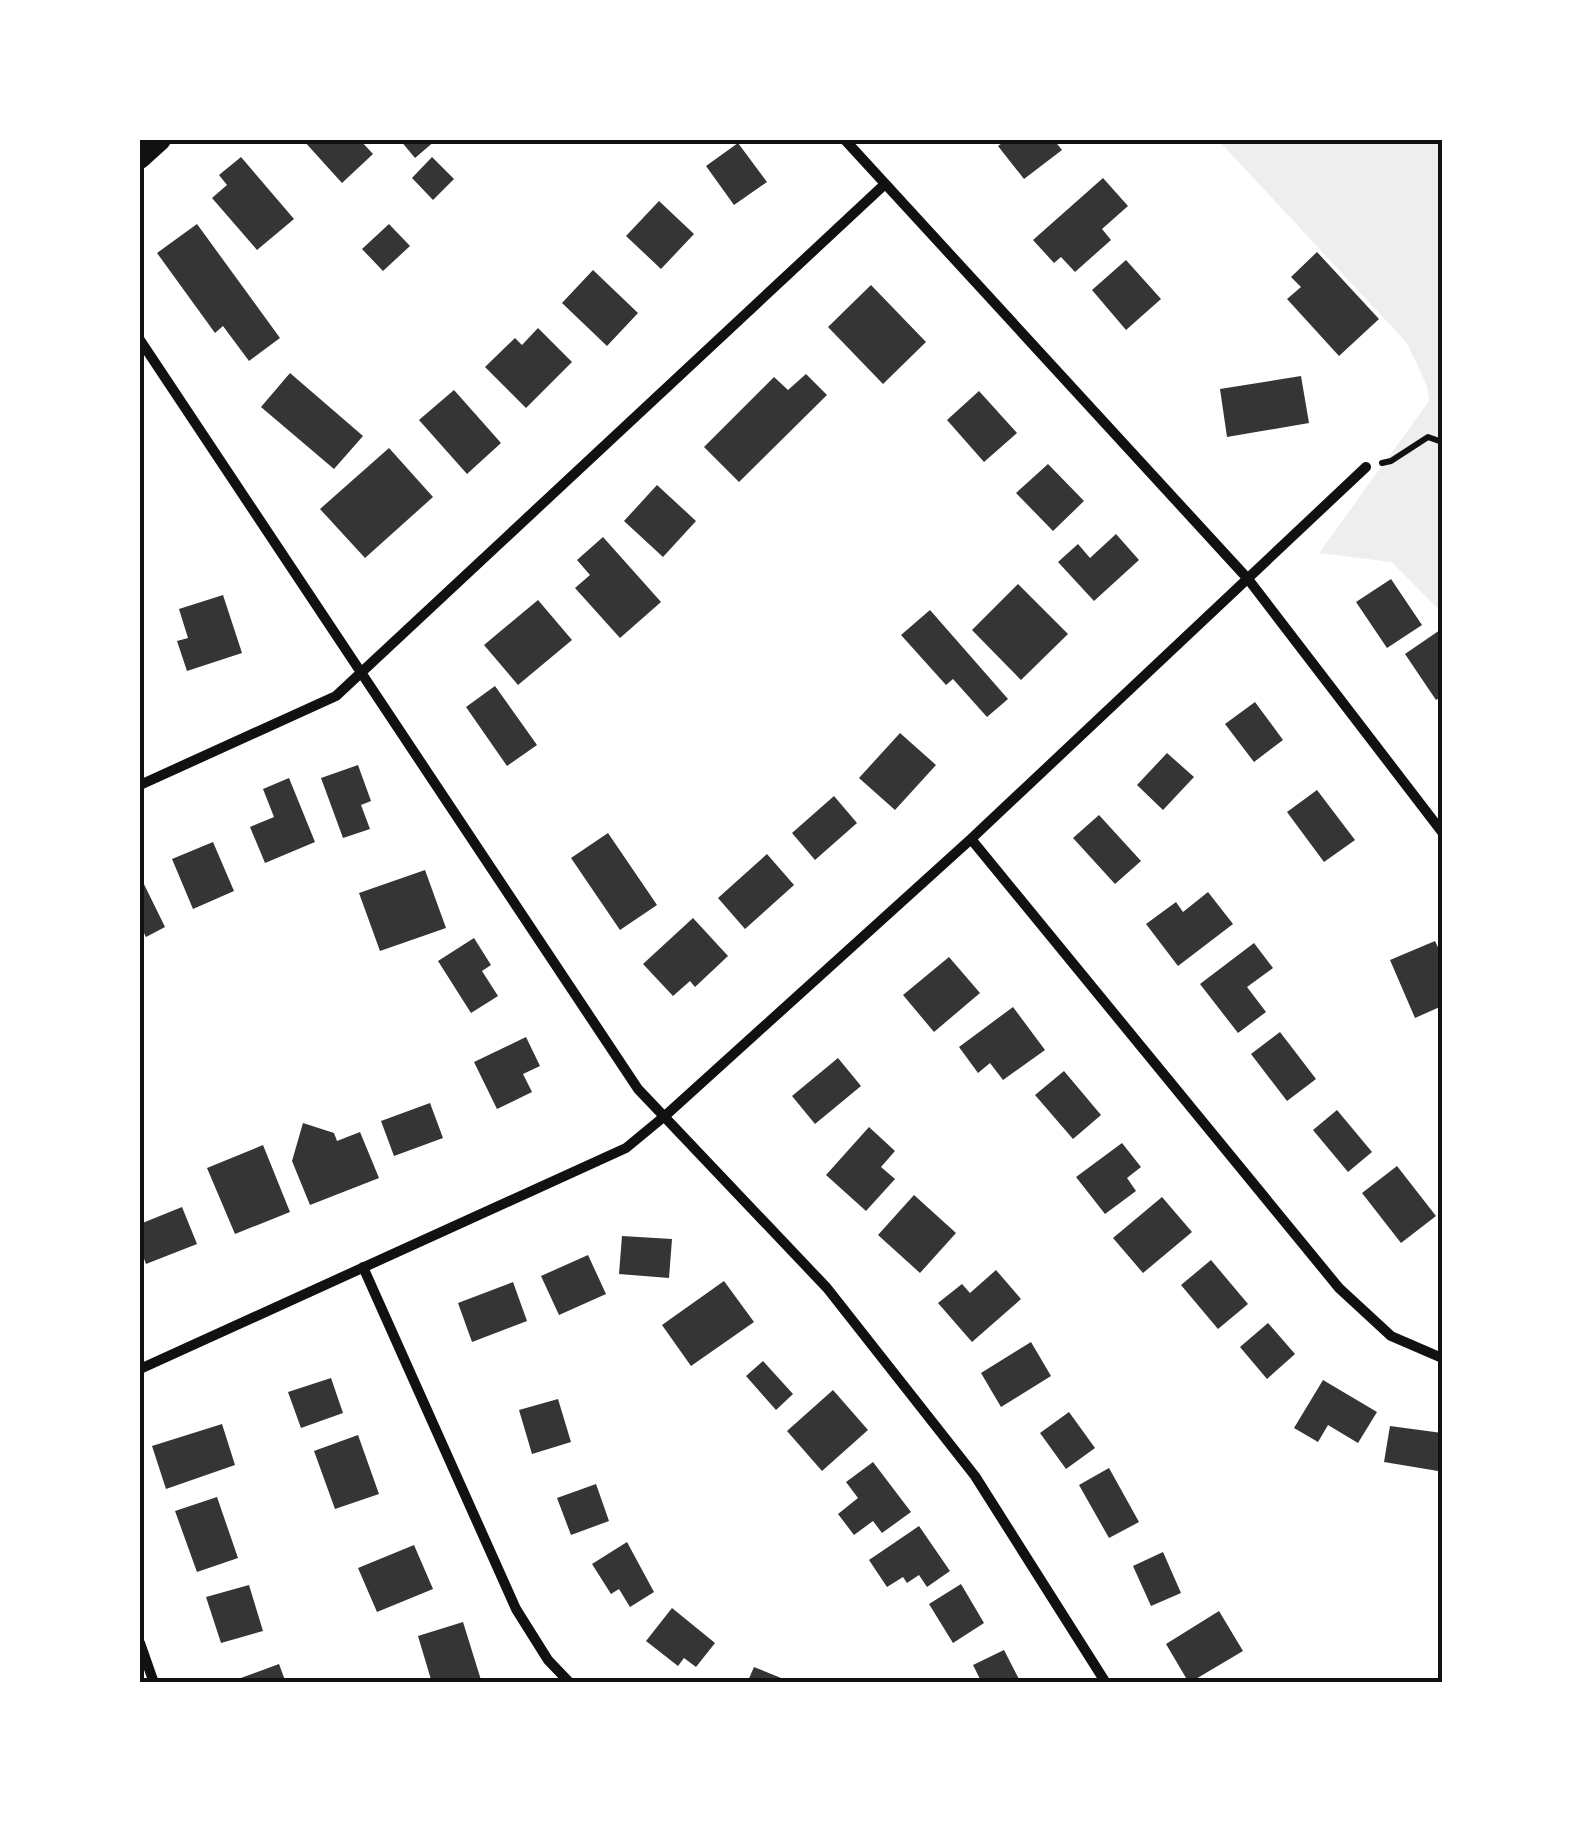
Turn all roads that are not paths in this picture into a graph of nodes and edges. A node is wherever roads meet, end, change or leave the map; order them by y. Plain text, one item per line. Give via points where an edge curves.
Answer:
1 (161, 140) edge
2 (845, 140) edge
3 (140, 159) edge
4 (885, 184) junction
5 (140, 340) edge
6 (1366, 467) road end
7 (1248, 578) junction
8 (362, 671) junction
9 (140, 785) edge
10 (1442, 832) edge
11 (971, 839) junction
12 (666, 1115) junction
13 (364, 1267) junction
14 (1442, 1358) edge
15 (140, 1369) edge
16 (140, 1643) edge
17 (154, 1683) edge
18 (570, 1683) edge
19 (1106, 1683) edge

1 - 3 main road
2 - 4 street
4 - 7 street
4 - 8 street
5 - 8 street
6 - 7 street
7 - 10 street
7 - 11 street
8 - 9 street via 336,696
8 - 12 street via 638,1089
11 - 12 street
11 - 14 street via 1339,1288 1391,1336
12 - 13 street via 626,1148
12 - 19 street via 826,1288 976,1476
13 - 15 street
13 - 18 street via 516,1609
16 - 17 street

